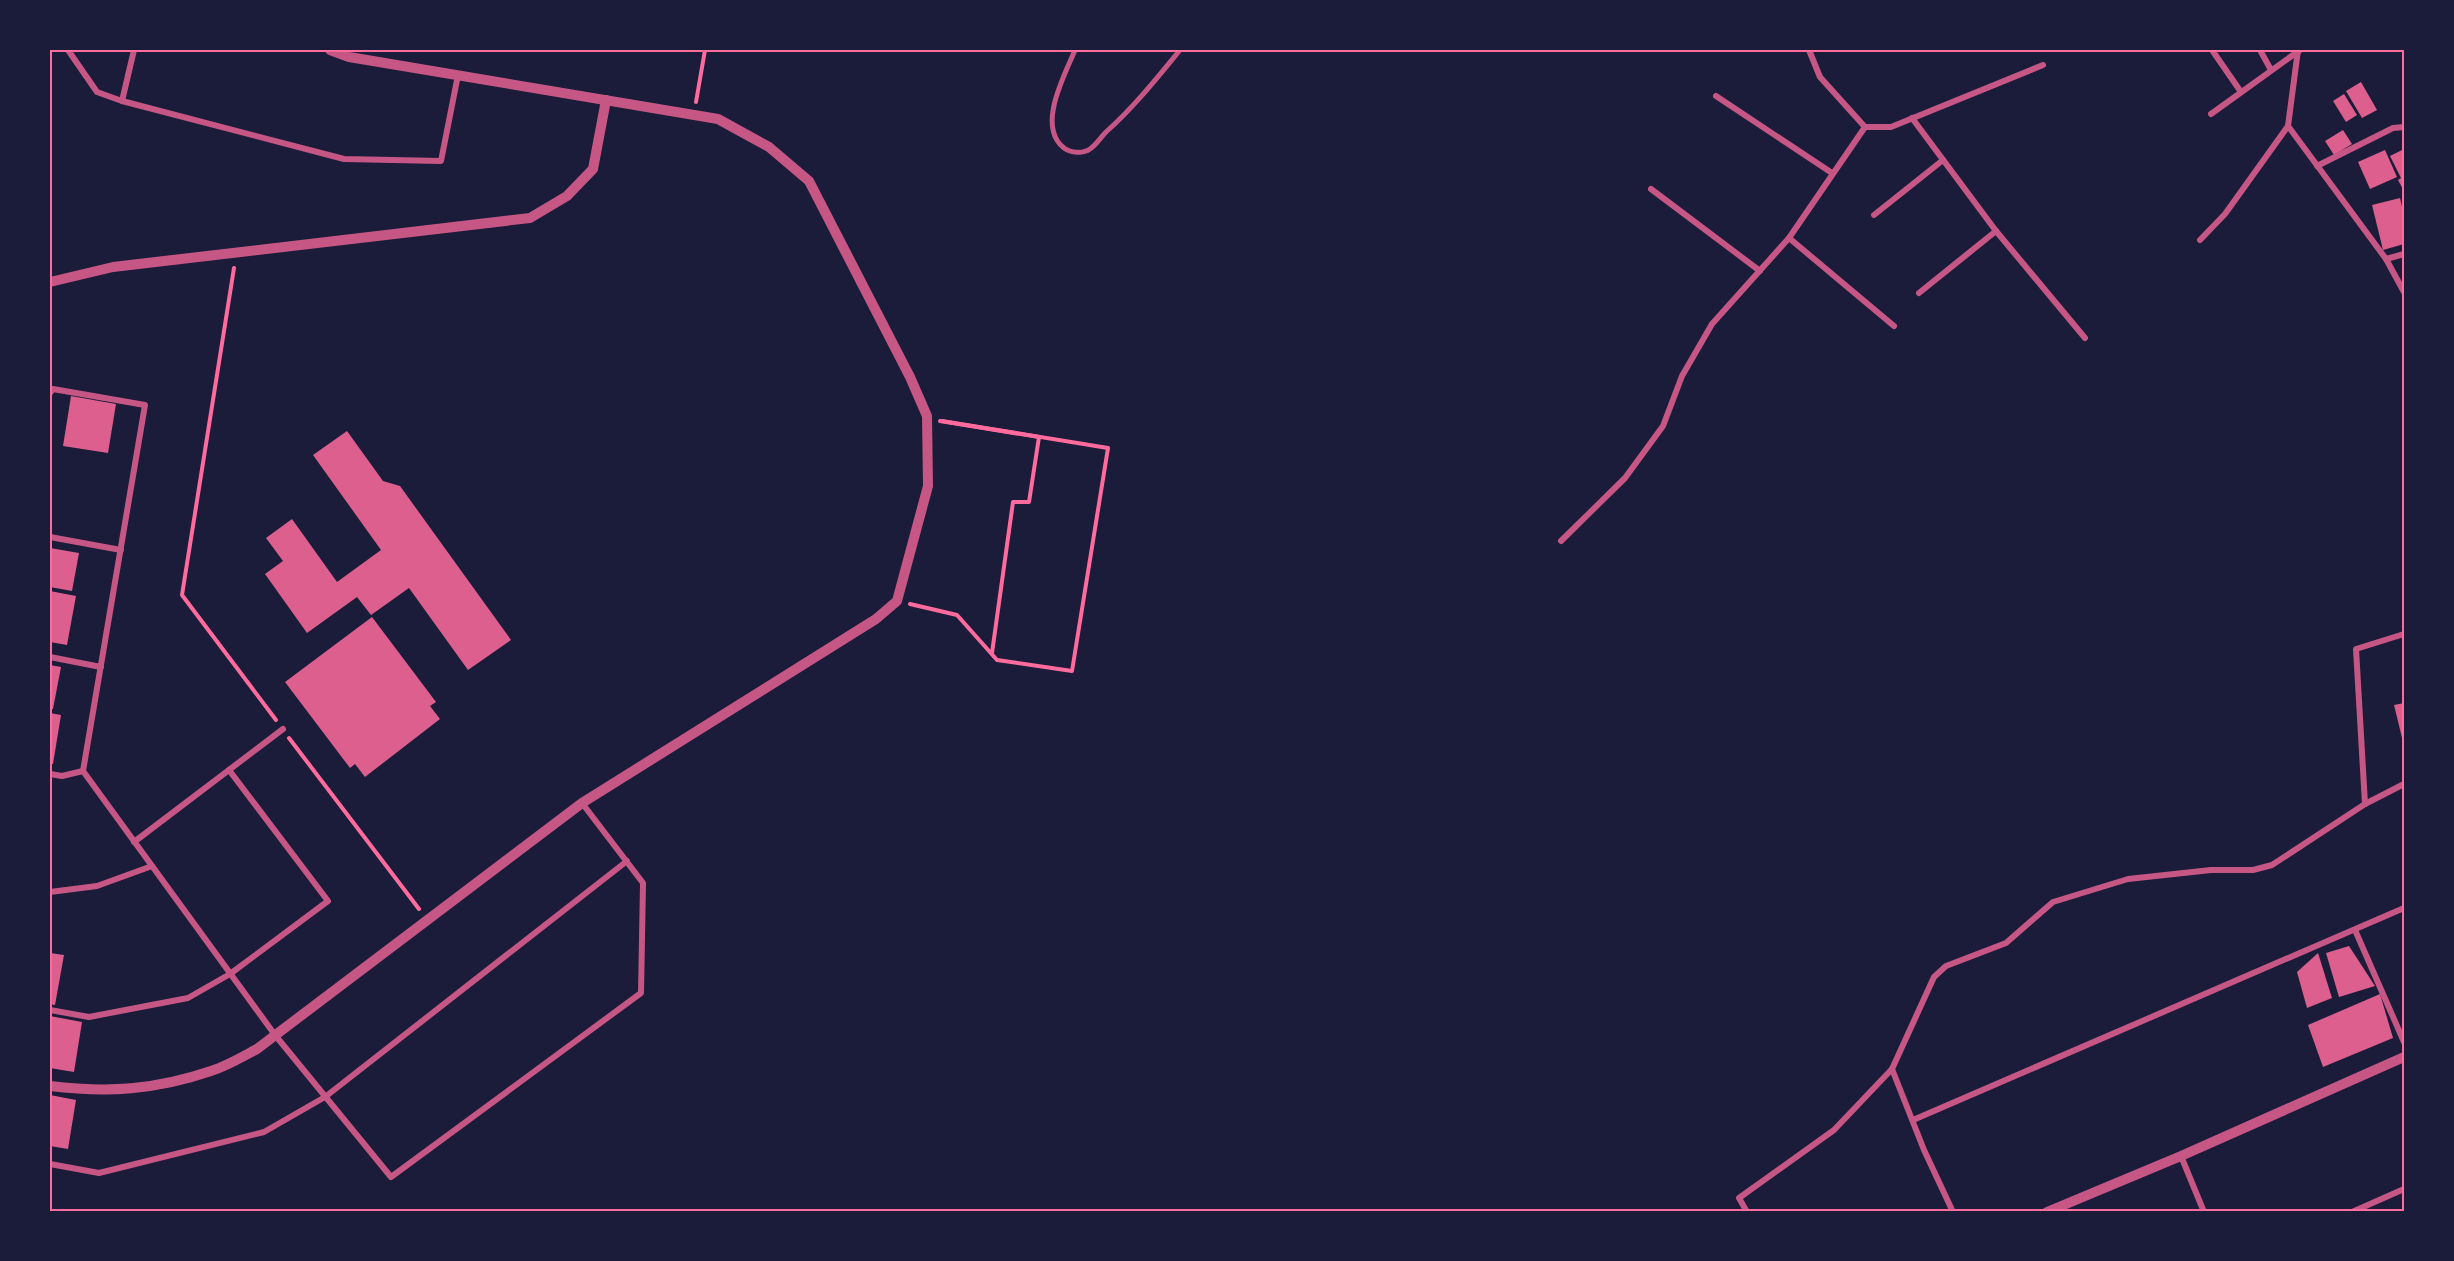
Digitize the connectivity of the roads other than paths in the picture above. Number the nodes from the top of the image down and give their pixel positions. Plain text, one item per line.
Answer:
1 (68, 50) edge
2 (134, 50) edge
3 (330, 50) edge
4 (1075, 50) edge
5 (1180, 50) edge
6 (1809, 50) edge
7 (2212, 50) edge
8 (2260, 50) edge
9 (2299, 50) edge
10 (2043, 65) dead end
11 (2271, 70) junction
12 (458, 75) junction
13 (2241, 92) junction
14 (1716, 96) dead end
15 (122, 100) junction
16 (606, 100) junction
17 (2211, 114) dead end
18 (1912, 118) junction
19 (2288, 126) junction
20 (1865, 127) junction
21 (2404, 127) edge
22 (1944, 160) junction
23 (2317, 166) junction
24 (1832, 173) junction
25 (1651, 189) dead end
26 (1874, 215) dead end
27 (1996, 231) junction
28 (1789, 238) junction
29 (2200, 240) dead end
30 (2404, 254) edge
31 (2386, 259) junction
32 (1760, 271) junction
33 (50, 282) edge
34 (2404, 292) edge
35 (1919, 293) dead end
36 (1894, 326) dead end
37 (2085, 338) dead end
38 (50, 393) edge
39 (50, 537) edge
40 (1561, 541) dead end
41 (121, 550) junction
42 (2404, 634) edge
43 (50, 657) edge
44 (101, 667) junction
45 (283, 729) road end
46 (230, 770) junction
47 (83, 771) junction
48 (50, 774) edge
49 (2404, 784) edge
50 (582, 803) junction
51 (2365, 804) junction
52 (134, 842) junction
53 (627, 861) junction
54 (152, 866) junction
55 (50, 892) edge
56 (2404, 908) edge
57 (2355, 930) junction
58 (230, 974) junction
59 (50, 1011) edge
60 (275, 1035) junction
61 (2404, 1042) edge
62 (2404, 1057) edge
63 (1892, 1069) junction
64 (50, 1086) edge
65 (325, 1097) junction
66 (1913, 1120) junction
67 (2181, 1156) junction
68 (50, 1164) edge
69 (2404, 1189) edge
70 (1747, 1212) edge
71 (1953, 1212) edge
72 (2047, 1212) edge
73 (2204, 1212) edge
74 (2352, 1212) edge

1 - 15 street
2 - 15 street
3 - 12 street
4 - 5 street
6 - 20 street
7 - 13 street
8 - 11 street
9 - 11 street
9 - 19 street
10 - 18 street
11 - 13 street
12 - 15 street
12 - 16 street
13 - 17 street
14 - 24 street
16 - 33 street
16 - 50 street
18 - 20 street
18 - 22 street
19 - 23 street
19 - 29 street
20 - 24 street
21 - 23 street
22 - 26 street
22 - 27 street
23 - 31 street
24 - 28 street
25 - 32 street
27 - 35 street
27 - 37 street
28 - 32 street
28 - 36 street
30 - 31 street
31 - 34 street
32 - 40 street
38 - 41 street
39 - 41 street
41 - 44 street
42 - 51 street
43 - 44 street
44 - 47 street
45 - 46 street
46 - 52 street
46 - 58 street
47 - 48 street
47 - 52 street
49 - 51 street
50 - 53 street
50 - 60 street
51 - 63 street
52 - 54 street
53 - 65 street
53 - 65 street
54 - 55 street
54 - 58 street
56 - 57 street
57 - 61 street
57 - 66 street
58 - 59 street
58 - 60 street
60 - 64 street
60 - 65 street
62 - 67 street
63 - 66 street
63 - 70 street
65 - 68 street
66 - 71 street
67 - 72 street
67 - 73 street
69 - 74 street

